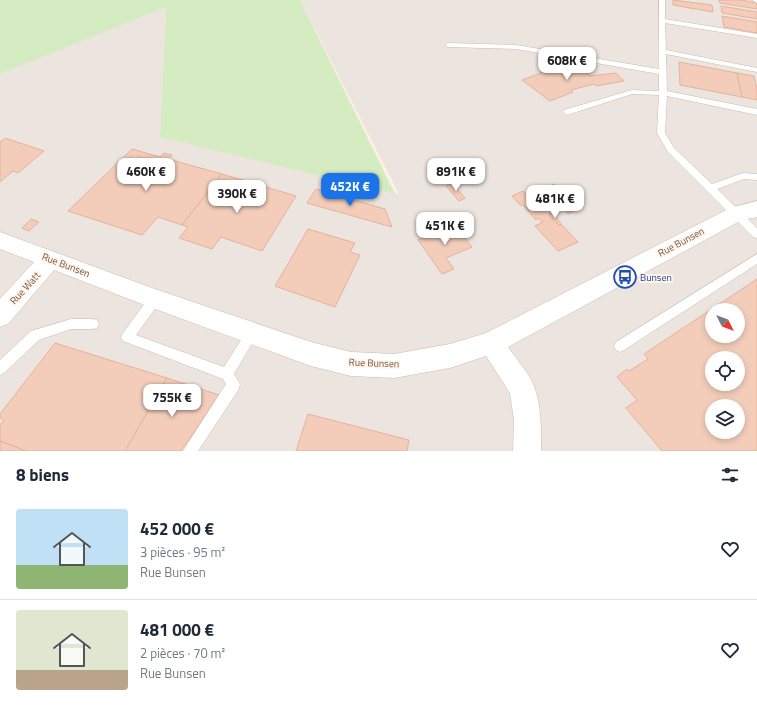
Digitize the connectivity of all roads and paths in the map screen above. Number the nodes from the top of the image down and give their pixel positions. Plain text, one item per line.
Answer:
1 (662, 0) edge
2 (662, 20) junction
3 (757, 36) edge
4 (448, 45) dead end
5 (662, 51) junction
6 (757, 70) edge
7 (662, 72) junction
8 (663, 93) junction
9 (567, 112) dead end
10 (757, 112) edge
11 (757, 177) edge
12 (711, 188) junction
13 (747, 211) edge
14 (757, 234) edge
15 (0, 240) edge
16 (757, 258) edge
17 (50, 259) junction
18 (155, 299) junction
19 (0, 316) edge
20 (93, 324) dead end
21 (252, 333) junction
22 (491, 343) junction
23 (620, 346) dead end
24 (0, 369) edge
25 (227, 374) junction
26 (190, 451) edge
27 (527, 451) edge

1 - 2 lane
2 - 3 lane
2 - 5 lane
4 - 7 lane
5 - 6 lane
5 - 7 lane
7 - 8 lane
8 - 9 lane
8 - 10 lane
8 - 12 lane
11 - 12 lane
12 - 13 lane
13 - 14 lane
13 - 22 street, Rue Bunsen
15 - 17 street, Rue Bunsen
16 - 23 lane
17 - 18 street, Rue Bunsen
17 - 19 street, Rue Watt
18 - 21 street, Rue Bunsen
18 - 25 lane
20 - 24 lane
21 - 22 street, Rue Bunsen
21 - 25 lane
22 - 27 street
25 - 26 lane

